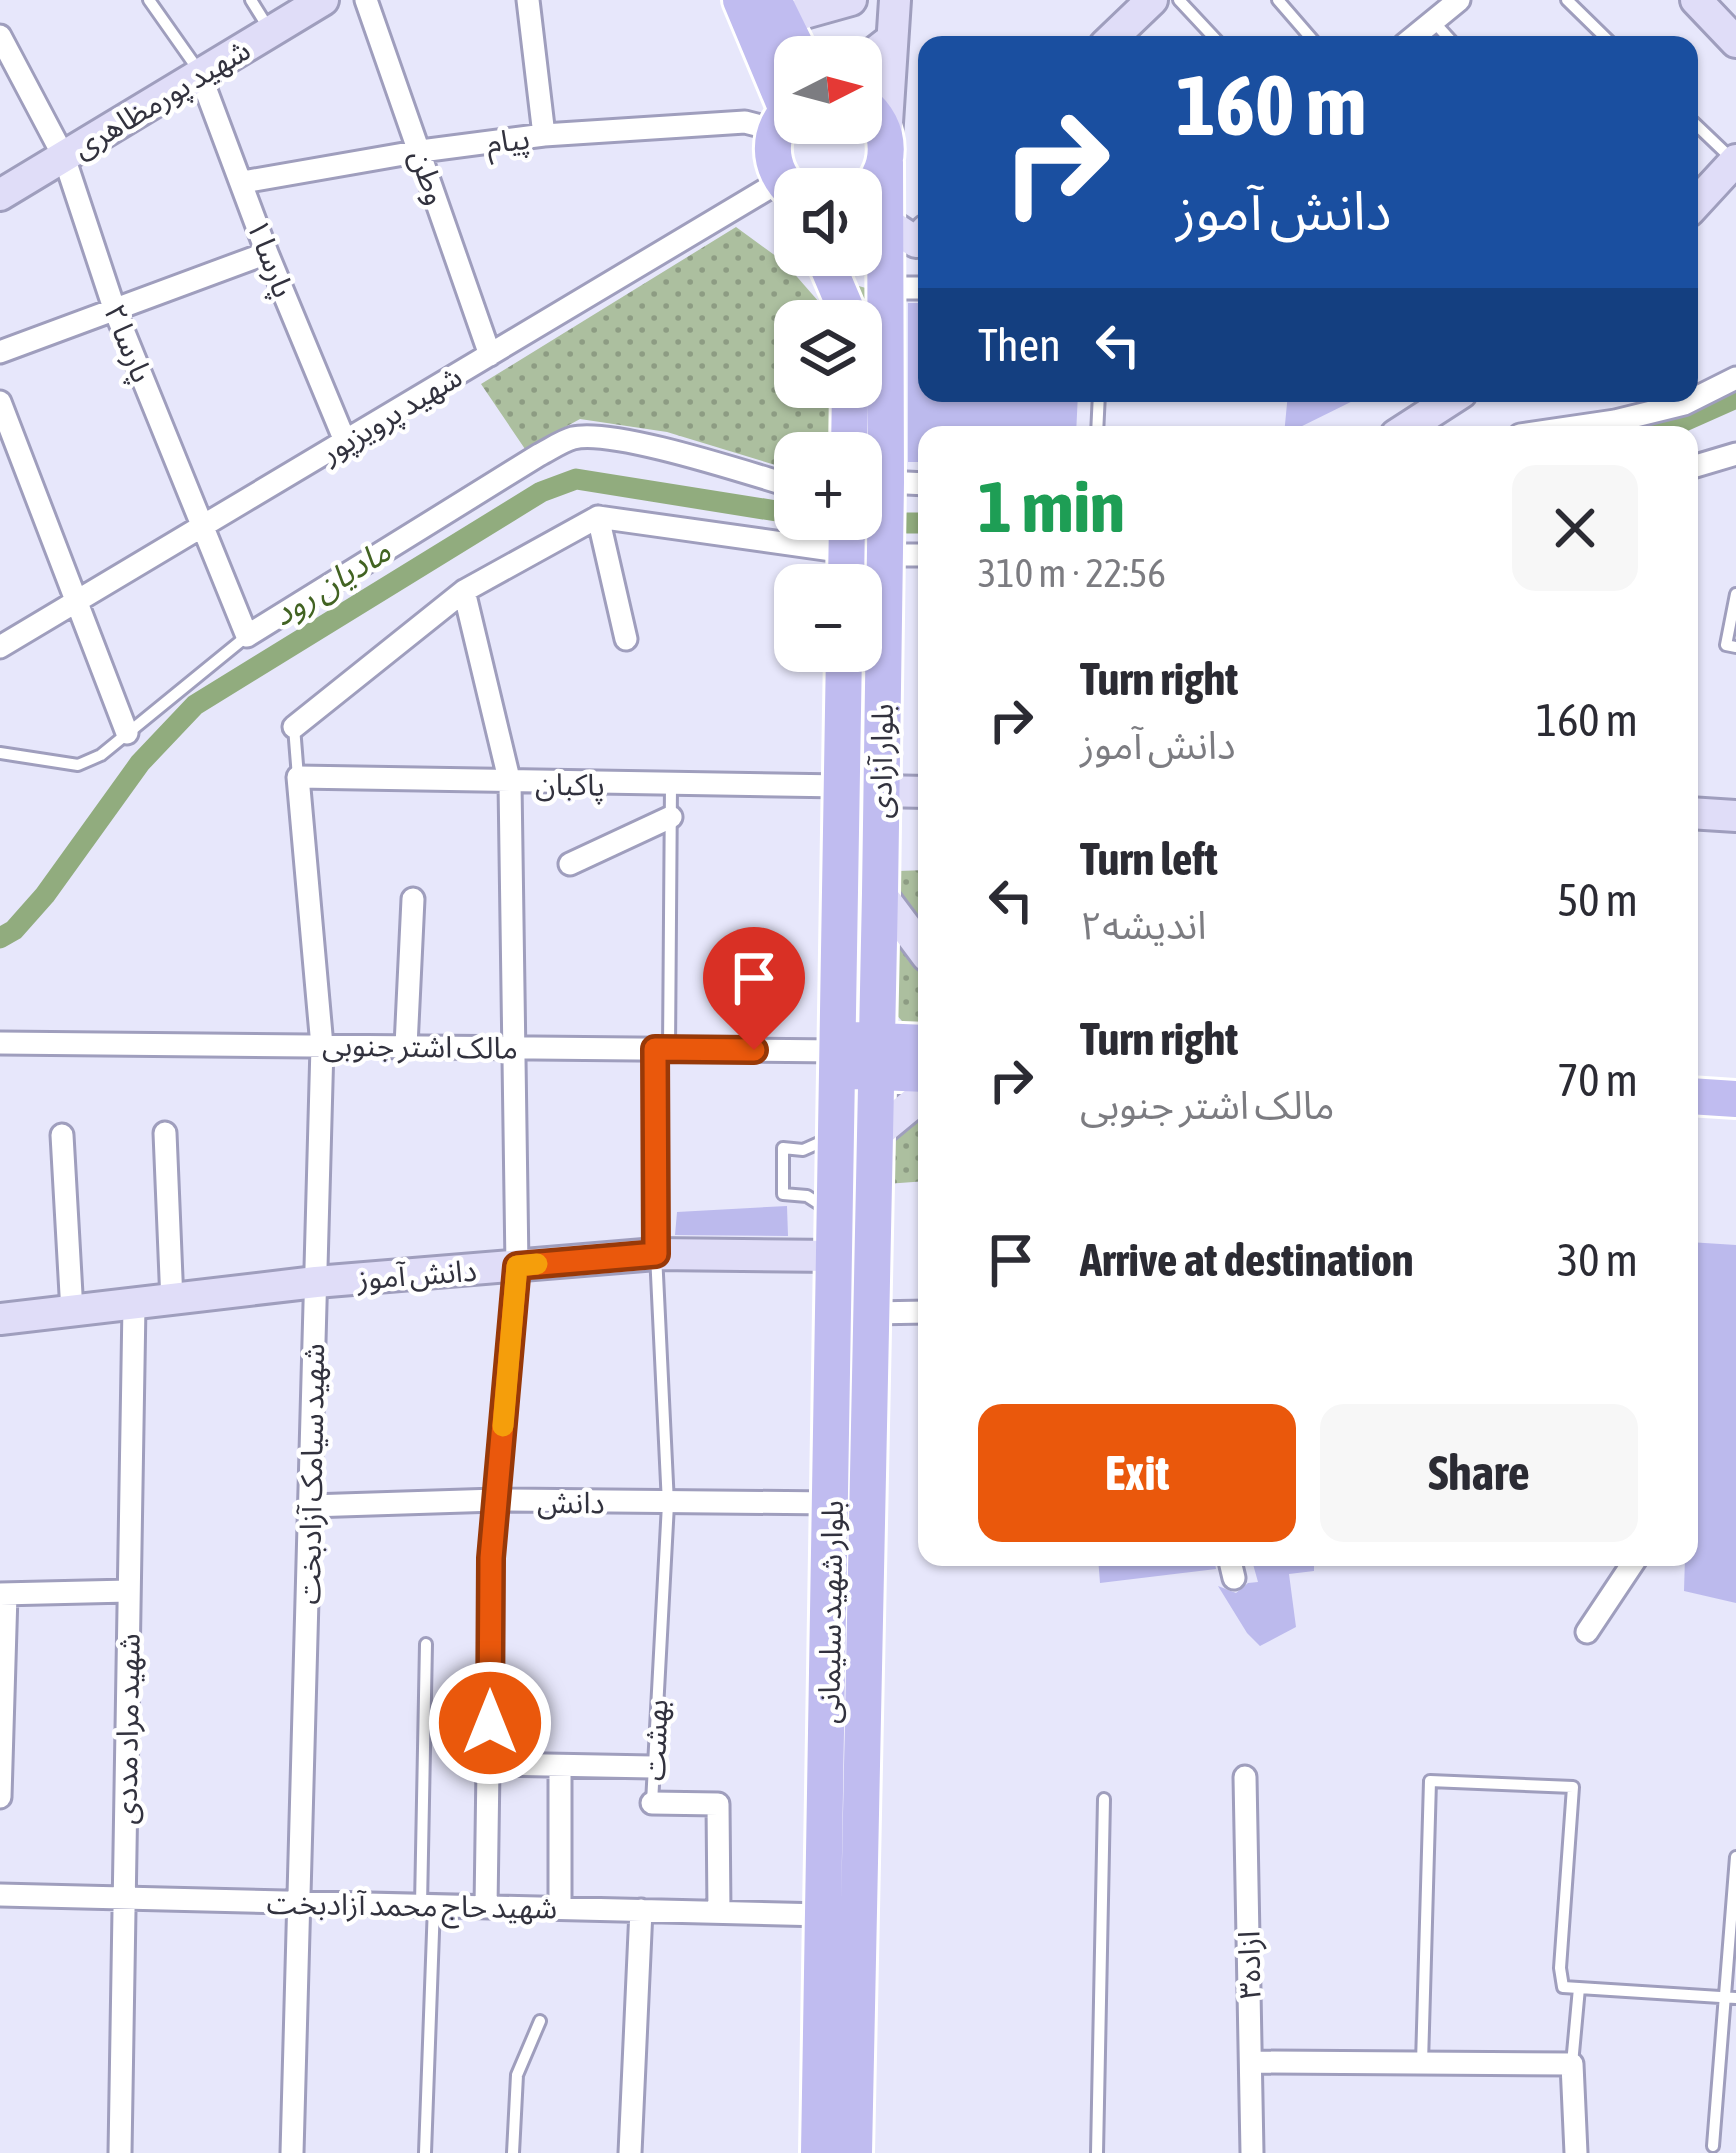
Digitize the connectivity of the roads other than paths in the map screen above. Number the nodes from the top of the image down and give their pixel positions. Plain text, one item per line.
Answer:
1 (149, 0) edge
2 (251, 0) edge
3 (323, 0) edge
4 (366, 0) edge
5 (528, 0) edge
6 (741, 0) edge
7 (851, 0) edge
8 (895, 0) edge
9 (1152, 0) edge
10 (1179, 0) edge
11 (1278, 0) edge
12 (1459, 0) edge
13 (1567, 0) edge
14 (1696, 0) edge
15 (778, 10) edge
16 (1433, 21) junction
17 (271, 32) junction
18 (0, 36) edge
19 (1114, 36) edge
20 (1213, 36) edge
21 (1309, 36) edge
22 (1415, 36) edge
23 (1447, 36) edge
24 (1604, 36) edge
25 (892, 38) junction
26 (1736, 42) edge
27 (882, 46) edge
28 (200, 74) junction
29 (774, 84) edge
30 (774, 117) edge
31 (1698, 126) edge
32 (882, 131) edge
33 (544, 135) junction
34 (886, 150) junction
35 (421, 152) junction
36 (64, 157) junction
37 (1735, 161) edge
38 (881, 168) edge
39 (243, 182) junction
40 (0, 195) edge
41 (774, 199) edge
42 (1698, 201) edge
43 (887, 223) junction
44 (918, 240) edge
45 (267, 253) junction
46 (858, 276) edge
47 (884, 288) junction
48 (918, 288) edge
49 (114, 308) junction
50 (0, 352) edge
51 (490, 355) junction
52 (1736, 378) edge
53 (1698, 397) edge
54 (0, 402) edge
55 (1447, 402) edge
56 (1688, 402) edge
57 (1410, 426) edge
58 (1581, 426) edge
59 (345, 441) junction
60 (1736, 454) edge
61 (1698, 465) edge
62 (774, 481) edge
63 (886, 482) junction
64 (918, 484) edge
65 (598, 517) junction
66 (203, 526) junction
67 (846, 552) edge
68 (884, 555) junction
69 (918, 555) edge
70 (464, 591) junction
71 (1736, 594) edge
72 (76, 602) junction
73 (247, 636) junction
74 (626, 639) dead end
75 (1736, 646) edge
76 (0, 647) edge
77 (844, 672) edge
78 (294, 727) joint
79 (127, 733) junction
80 (0, 753) edge
81 (298, 777) junction
82 (510, 783) junction
83 (671, 785) junction
84 (842, 786) junction
85 (880, 791) junction
86 (918, 793) edge
87 (1698, 814) edge
88 (1736, 816) edge
89 (671, 817) junction
90 (570, 864) dead end
91 (880, 893) junction
92 (413, 899) dead end
93 (918, 944) edge
94 (0, 1042) edge
95 (918, 1043) edge
96 (322, 1046) junction
97 (406, 1046) junction
98 (514, 1047) junction
99 (662, 1049) junction
100 (853, 1054) junction
101 (918, 1072) edge
102 (1698, 1097) edge
103 (918, 1099) edge
104 (1736, 1100) edge
105 (1698, 1122) edge
106 (1736, 1125) edge
107 (165, 1133) dead end
108 (838, 1134) junction
109 (62, 1135) dead end
110 (875, 1135) junction
111 (836, 1215) junction
112 (656, 1254) junction
113 (835, 1256) junction
114 (517, 1266) junction
115 (316, 1282) junction
116 (172, 1302) junction
117 (134, 1305) junction
118 (72, 1312) junction
119 (872, 1312) junction
120 (918, 1312) edge
121 (0, 1318) edge
122 (496, 1500) junction
123 (833, 1503) junction
124 (668, 1504) junction
125 (310, 1505) junction
126 (1631, 1566) edge
127 (129, 1591) junction
128 (3, 1594) edge
129 (829, 1605) junction
130 (867, 1606) junction
131 (1587, 1632) dead end
132 (426, 1644) dead end
133 (490, 1764) junction
134 (560, 1766) junction
135 (652, 1767) junction
136 (1245, 1778) dead end
137 (0, 1797) edge
138 (1104, 1799) dead end
139 (652, 1803) joint
140 (1736, 1857) edge
141 (0, 1895) edge
142 (124, 1898) junction
143 (300, 1902) junction
144 (428, 1905) junction
145 (486, 1906) junction
146 (560, 1908) junction
147 (641, 1910) junction
148 (719, 1912) junction
149 (824, 1915) junction
150 (1579, 1988) junction
151 (1731, 1998) edge
152 (541, 2021) dead end
153 (1251, 2062) junction
154 (1422, 2063) junction
155 (1572, 2064) junction
156 (1713, 2146) dead end
157 (120, 2153) edge
158 (292, 2153) edge
159 (425, 2153) edge
160 (513, 2153) edge
161 (630, 2153) edge
162 (819, 2153) edge
163 (854, 2153) edge
164 (1096, 2153) edge
165 (1252, 2153) edge
166 (1576, 2153) edge

1 - 28 lane
2 - 17 lane
3 - 17 main road, شهید پورمظاهری
4 - 35 street, وطن
5 - 33 street
6 - 29 main road
7 - 15 main road
8 - 25 main road
9 - 19 main road
10 - 20 lane
11 - 21 lane
12 - 16 street
13 - 24 lane
14 - 26 main road
16 - 22 street
16 - 23 lane
17 - 28 main road, شهید پورمظاهری
18 - 36 street, پارسا ۲
25 - 27 main road
25 - 34 main road
28 - 36 main road, شهید پورمظاهری
28 - 39 street, پارسا ۱
30 - 33 street, پیام
31 - 37 lane
32 - 34 main road
33 - 35 street, پیام
34 - 38 main road
34 - 43 main road, بلوار آزادی
35 - 39 street, پیام
35 - 51 street, وطن
36 - 40 main road, شهید پورمظاهری
36 - 49 street, پارسا ۲
37 - 42 main road
39 - 45 street, پارسا ۱
41 - 51 street, شهید پرویزپور
43 - 44 main road
43 - 47 main road, بلوار آزادی
45 - 49 street
45 - 59 street, پارسا ۱
46 - 47 main road
47 - 48 street
47 - 63 main road, بلوار آزادی
49 - 50 street
49 - 66 street, پارسا ۲
51 - 59 street, شهید پرویزپور
52 - 53 street
54 - 72 street
55 - 57 main road
56 - 58 street
59 - 66 street, شهید پرویزپور
60 - 61 street
62 - 73 street
63 - 64 street
63 - 68 main road, بلوار آزادی
65 - 67 street
65 - 70 street
65 - 74 street
66 - 72 street, شهید پرویزپور
66 - 73 street, پارسا ۲
68 - 69 street
68 - 85 main road, بلوار آزادی
70 - 78 street
70 - 82 street
71 - 75 lane
72 - 76 street, شهید پرویزپور
72 - 79 street
73 - 79 lane
77 - 84 main road, بلوار آزادی
78 - 81 lane
79 - 80 lane
81 - 82 street, پاکبان
81 - 96 street, شهید سیامک آزادبخت
82 - 83 street, پاکبان
82 - 98 street
83 - 84 street, پاکبان
83 - 89 lane, بهشت
84 - 100 main road, بلوار آزادی
85 - 86 main road
85 - 91 main road, بلوار آزادی
87 - 88 main road
89 - 90 street
89 - 99 lane, بهشت
91 - 93 main road
91 - 100 main road, بلوار آزادی
92 - 97 street
94 - 96 street, مالک اشتر جنوبی
95 - 100 main road
96 - 97 street, مالک اشتر جنوبی
96 - 115 street, شهید سیامک آزادبخت
97 - 98 street, مالک اشتر جنوبی
98 - 99 street, مالک اشتر جنوبی
98 - 114 street
99 - 100 street, مالک اشتر جنوبی
99 - 112 lane, بهشت
100 - 101 main road
100 - 108 main road, بلوار شهید سلیمانی
100 - 110 main road, بلوار شهید سلیمانی
102 - 104 main road
103 - 110 main road
105 - 106 main road
107 - 116 street
108 - 111 main road, بلوار شهید سلیمانی
108 - 111 lane
109 - 118 street
110 - 119 main road, بلوار شهید سلیمانی
111 - 113 main road, بلوار شهید سلیمانی
112 - 113 main road, دانش آموز
112 - 114 main road, دانش آموز
112 - 124 lane, بهشت
113 - 123 main road, بلوار شهید سلیمانی
114 - 115 main road, دانش آموز
114 - 122 street
115 - 116 main road, دانش آموز
115 - 125 street, شهید سیامک آزادبخت
116 - 117 main road, دانش آموز
117 - 118 main road, دانش آموز
117 - 127 street, شهید مراد مددی
118 - 121 main road, دانش آموز
119 - 120 street
119 - 130 main road, بلوار شهید سلیمانی
122 - 124 street, دانش
122 - 125 street, دانش
122 - 133 street
123 - 124 street, دانش
123 - 129 main road, بلوار شهید سلیمانی
124 - 135 lane, بهشت
125 - 143 street, شهید سیامک آزادبخت
126 - 131 street
127 - 128 street
127 - 142 street, شهید مراد مددی
128 - 137 street
129 - 130 main road
129 - 149 main road, بلوار شهید سلیمانی
130 - 163 main road, بلوار شهید سلیمانی
132 - 144 lane
133 - 134 street
133 - 145 street
134 - 135 street
134 - 146 street
135 - 139 lane, بهشت
136 - 153 street, ازاده۳
138 - 164 lane
139 - 148 street, بهشت
140 - 151 lane
141 - 142 street, شهید حاج محمد آزادبخت
142 - 143 street, شهید حاج محمد آزادبخت
142 - 157 street, شهید مراد مددی
143 - 144 street, شهید حاج محمد آزادبخت
143 - 158 street, شهید سیامک آزادبخت
144 - 145 street, شهید حاج محمد آزادبخت
144 - 159 lane
145 - 146 street, شهید حاج محمد آزادبخت
146 - 147 street, شهید حاج محمد آزادبخت
147 - 148 street, شهید حاج محمد آزادبخت
147 - 161 street
148 - 149 street, شهید حاج محمد آزادبخت
149 - 162 main road, بلوار شهید سلیمانی
150 - 151 lane
150 - 154 lane
150 - 155 lane
151 - 156 lane
152 - 160 lane
153 - 154 street
153 - 165 street, ازاده۳
154 - 155 street
155 - 166 street

